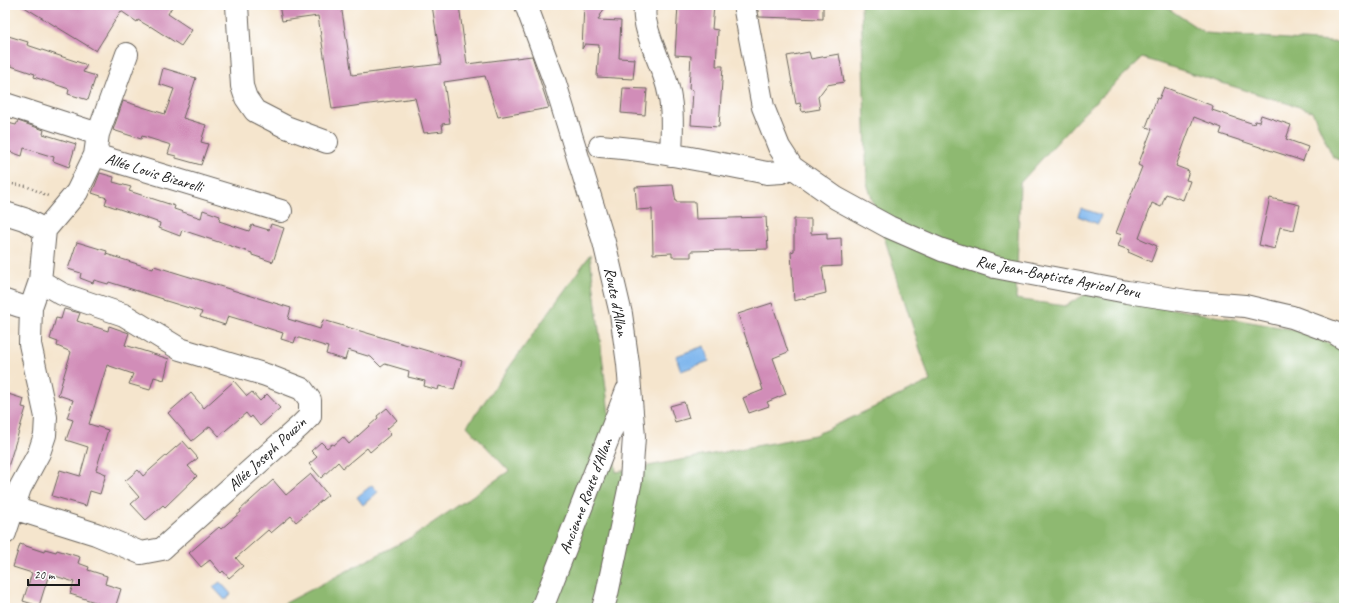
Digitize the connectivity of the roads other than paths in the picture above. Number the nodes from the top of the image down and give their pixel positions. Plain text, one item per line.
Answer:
1 (238, 5) edge
2 (526, 5) edge
3 (646, 5) edge
4 (744, 5) edge
5 (127, 54) dead end
6 (5, 104) edge
7 (327, 142) dead end
8 (97, 145) junction
9 (600, 146) dead end
10 (671, 155) junction
11 (792, 167) junction
12 (281, 211) dead end
13 (5, 214) edge
14 (45, 230) junction
15 (40, 281) junction
16 (5, 301) edge
17 (31, 307) junction
18 (1344, 338) edge
19 (629, 385) junction
20 (13, 508) junction
21 (5, 533) edge
22 (542, 608) edge
23 (603, 608) edge

1 - 7 street
2 - 19 street, Route d'Allan
3 - 10 street
4 - 11 street, Rue Jean-Baptiste Agricol Peru
5 - 8 street
6 - 8 street, Allée Louis Bizarelli
8 - 12 street, Allée Louis Bizarelli
8 - 14 street
9 - 10 street
10 - 11 street
11 - 18 street, Rue Jean-Baptiste Agricol Peru
13 - 14 street
14 - 15 street
15 - 17 street
15 - 20 street, Allée Joseph Pouzin
16 - 17 street
17 - 20 street
19 - 22 street, Ancienne Route d'Allan
19 - 23 street, Route d'Allan
20 - 21 street

